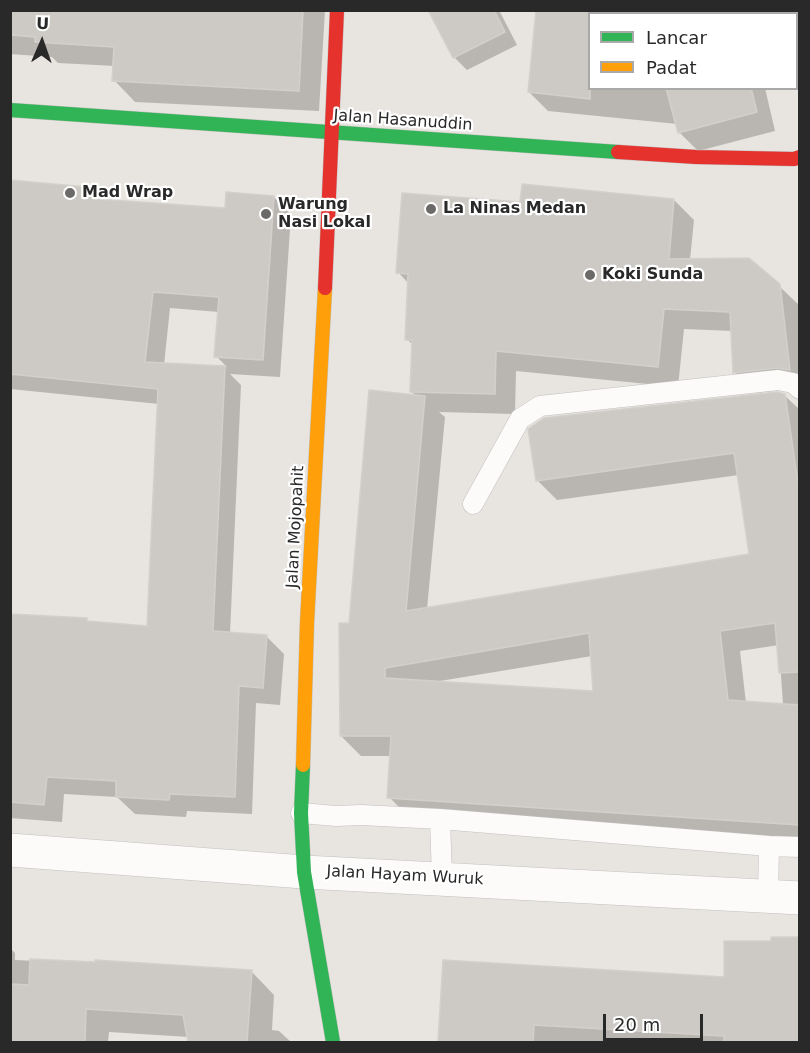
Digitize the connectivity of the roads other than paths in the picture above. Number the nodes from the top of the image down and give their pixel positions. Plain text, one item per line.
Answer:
1 (337, 10) edge
2 (10, 110) edge
3 (333, 132) junction
4 (798, 159) edge
5 (800, 389) edge
6 (473, 504) dead end
7 (301, 813) junction
8 (440, 819) junction
9 (769, 846) junction
10 (800, 847) edge
11 (10, 850) edge
12 (304, 872) junction
13 (442, 878) junction
14 (784, 897) edge
15 (333, 1042) edge

1 - 3 street, Jalan Mojopahit
2 - 3 street, Jalan Hasanuddin
3 - 4 street, Jalan Hasanuddin
3 - 7 street, Jalan Mojopahit
5 - 6 lane
7 - 8 lane
7 - 12 street, Jalan Mojopahit
8 - 9 lane
8 - 13 lane
9 - 10 lane
9 - 14 lane
11 - 12 street, Jalan Hayam Wuruk
12 - 13 street, Jalan Hayam Wuruk
12 - 15 street, Jalan Mojopahit
13 - 14 street, Jalan Hayam Wuruk

